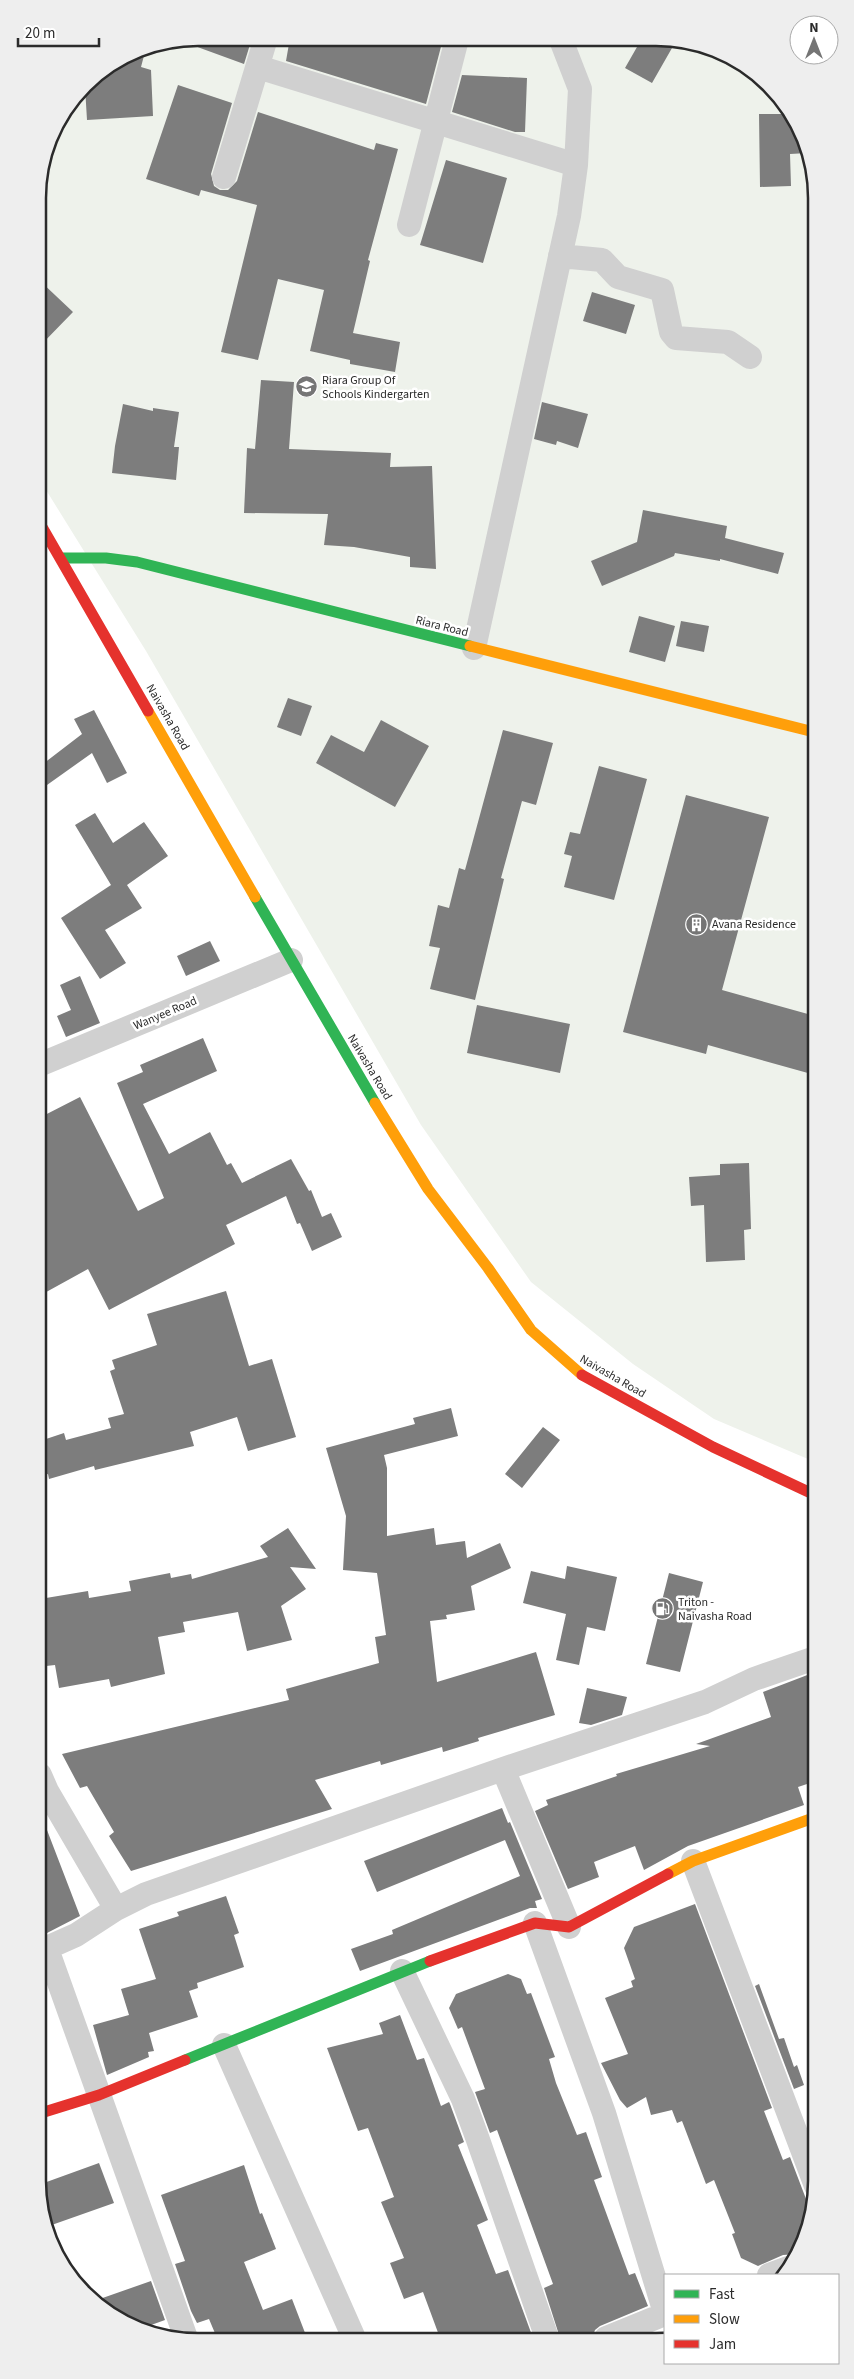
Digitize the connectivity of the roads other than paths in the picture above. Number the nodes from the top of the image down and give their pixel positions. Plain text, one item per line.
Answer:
1 (455, 46) edge
2 (564, 46) edge
3 (264, 47) edge
4 (258, 67) junction
5 (434, 122) junction
6 (576, 165) junction
7 (224, 177) dead end
8 (409, 225) dead end
9 (560, 256) junction
10 (750, 357) dead end
11 (47, 535) edge
12 (61, 558) junction
13 (474, 648) junction
14 (808, 730) edge
15 (291, 960) junction
16 (47, 1062) edge
17 (807, 1491) edge
18 (807, 1661) edge
19 (503, 1769) junction
20 (46, 1786) edge
21 (807, 1820) edge
22 (693, 1861) junction
23 (116, 1909) junction
24 (535, 1923) junction
25 (569, 1927) junction
26 (46, 1949) edge
27 (46, 1956) edge
28 (402, 1971) junction
29 (224, 2045) junction
30 (99, 2095) junction
31 (46, 2111) edge
32 (807, 2162) edge
33 (664, 2311) edge
34 (664, 2314) edge
35 (184, 2331) edge
36 (352, 2333) edge
37 (545, 2333) edge
38 (618, 2333) edge

1 - 5 street
2 - 6 street
3 - 4 street
4 - 5 street
4 - 7 street
5 - 6 street
5 - 8 street
6 - 9 street
9 - 10 street
9 - 13 street
11 - 12 street, Naivasha Road
12 - 13 street, Riara Road
12 - 15 street, Naivasha Road
13 - 14 street, Riara Road
15 - 16 street, Wanyee Road
15 - 17 street, Naivasha Road
18 - 19 street
19 - 23 street
19 - 25 street
20 - 23 street
21 - 22 street
22 - 25 street
22 - 32 street
23 - 26 street
24 - 25 street
24 - 28 street
24 - 33 street
27 - 30 street
28 - 29 street
28 - 37 street
29 - 30 street
29 - 36 street
30 - 31 street
30 - 35 street
34 - 38 street

